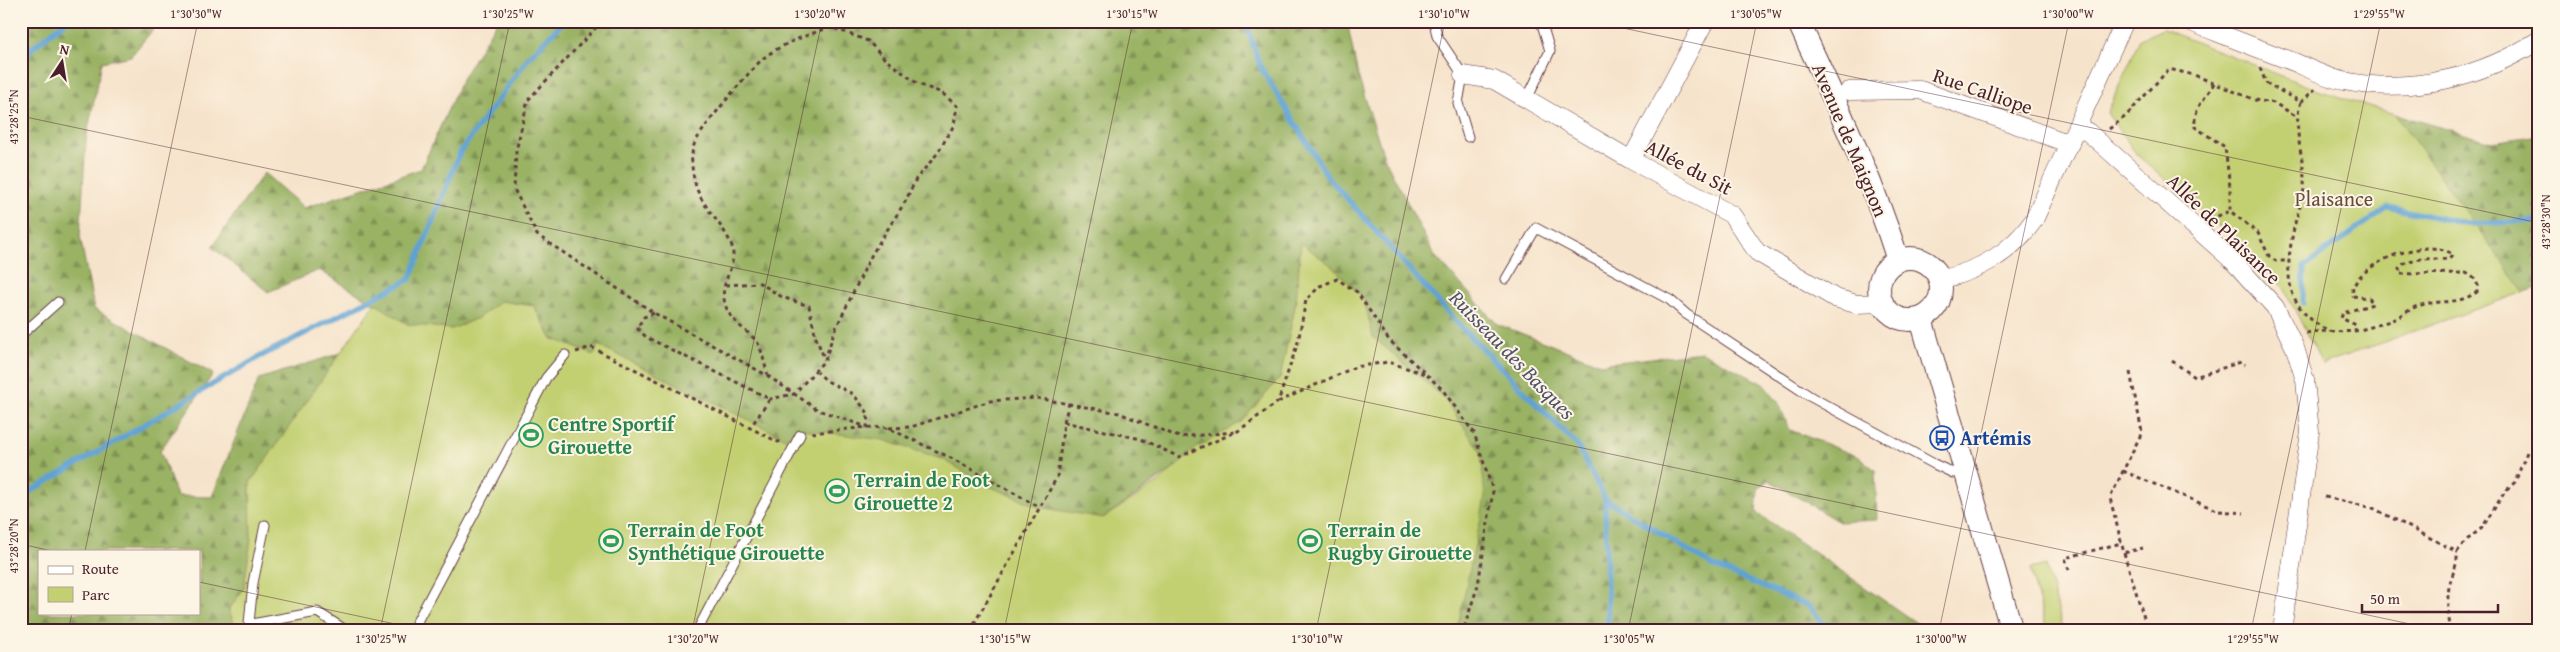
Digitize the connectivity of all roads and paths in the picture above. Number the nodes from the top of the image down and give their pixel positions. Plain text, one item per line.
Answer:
1 (602, 21) edge
2 (830, 21) edge
3 (1434, 21) edge
4 (1541, 21) edge
5 (1705, 21) edge
6 (1798, 21) edge
7 (2125, 21) edge
8 (2188, 21) edge
9 (831, 27) junction
10 (2539, 40) edge
11 (2257, 63) dead end
12 (1463, 75) junction
13 (2214, 83) junction
14 (2318, 88) dead end
15 (1849, 91) dead end
16 (1527, 100) junction
17 (2300, 102) junction
18 (2296, 116) junction
19 (2107, 131) dead end
20 (2073, 136) junction
21 (1468, 137) dead end
22 (1631, 160) junction
23 (2230, 211) junction
24 (2206, 221) dead end
25 (1898, 260) junction
26 (2288, 261) junction
27 (1506, 278) dead end
28 (1940, 280) junction
29 (726, 285) junction
30 (58, 302) dead end
31 (1882, 303) junction
32 (654, 313) junction
33 (1921, 319) junction
34 (2355, 331) junction
35 (2332, 332) junction
36 (21, 335) edge
37 (2300, 335) dead end
38 (565, 355) dead end
39 (825, 360) junction
40 (2172, 361) dead end
41 (2245, 366) dead end
42 (817, 372) junction
43 (2130, 372) dead end
44 (1426, 375) junction
45 (768, 376) junction
46 (794, 394) junction
47 (770, 399) junction
48 (1278, 402) junction
49 (1069, 403) junction
50 (1064, 422) junction
51 (750, 428) dead end
52 (888, 428) dead end
53 (1238, 431) junction
54 (800, 435) dead end
55 (2539, 452) edge
56 (2123, 471) junction
57 (1967, 472) junction
58 (2325, 497) dead end
59 (2244, 513) dead end
60 (265, 525) dead end
61 (2121, 543) junction
62 (2143, 548) dead end
63 (2457, 552) junction
64 (2124, 553) junction
65 (2069, 570) dead end
66 (2145, 621) dead end
67 (252, 624) junction
68 (265, 631) edge
69 (347, 631) edge
70 (412, 631) edge
71 (697, 631) edge
72 (970, 631) edge
73 (1463, 631) edge
74 (2012, 631) edge
75 (2282, 631) edge
76 (2451, 631) edge

1 - 32 path
2 - 9 path
3 - 12 lane
4 - 16 lane
5 - 22 street
6 - 25 street, Avenue de Maignon
7 - 20 street
8 - 10 street
9 - 29 path
9 - 39 path
11 - 17 path
12 - 16 street, Allée du Sit
12 - 21 lane
13 - 18 path
13 - 19 path
13 - 23 path
14 - 17 path
15 - 20 street, Rue Calliope
16 - 22 street, Allée du Sit
17 - 18 path
18 - 26 path
20 - 28 street
20 - 75 street, Allée de Plaisance
22 - 31 street, Allée du Sit
23 - 24 path
23 - 26 path
25 - 28 street
25 - 31 street
26 - 35 path
27 - 57 lane
28 - 33 street
29 - 39 path
29 - 45 path
30 - 36 lane
31 - 33 street
32 - 45 path
32 - 47 path
33 - 57 street
34 - 34 path
34 - 35 path
35 - 37 path
38 - 70 lane
39 - 42 path
40 - 41 path
42 - 46 path
42 - 46 path
43 - 56 path
44 - 48 path
44 - 48 path
44 - 73 path
45 - 46 path
46 - 47 path
47 - 51 path
48 - 53 path
49 - 50 path
49 - 52 path
49 - 53 path
50 - 53 path
50 - 72 path
54 - 71 lane
55 - 63 path
56 - 59 path
56 - 61 path
57 - 74 street
58 - 63 path
60 - 67 lane
61 - 64 path
61 - 65 path
62 - 64 path
63 - 76 path
64 - 66 path
67 - 68 lane
67 - 69 lane

